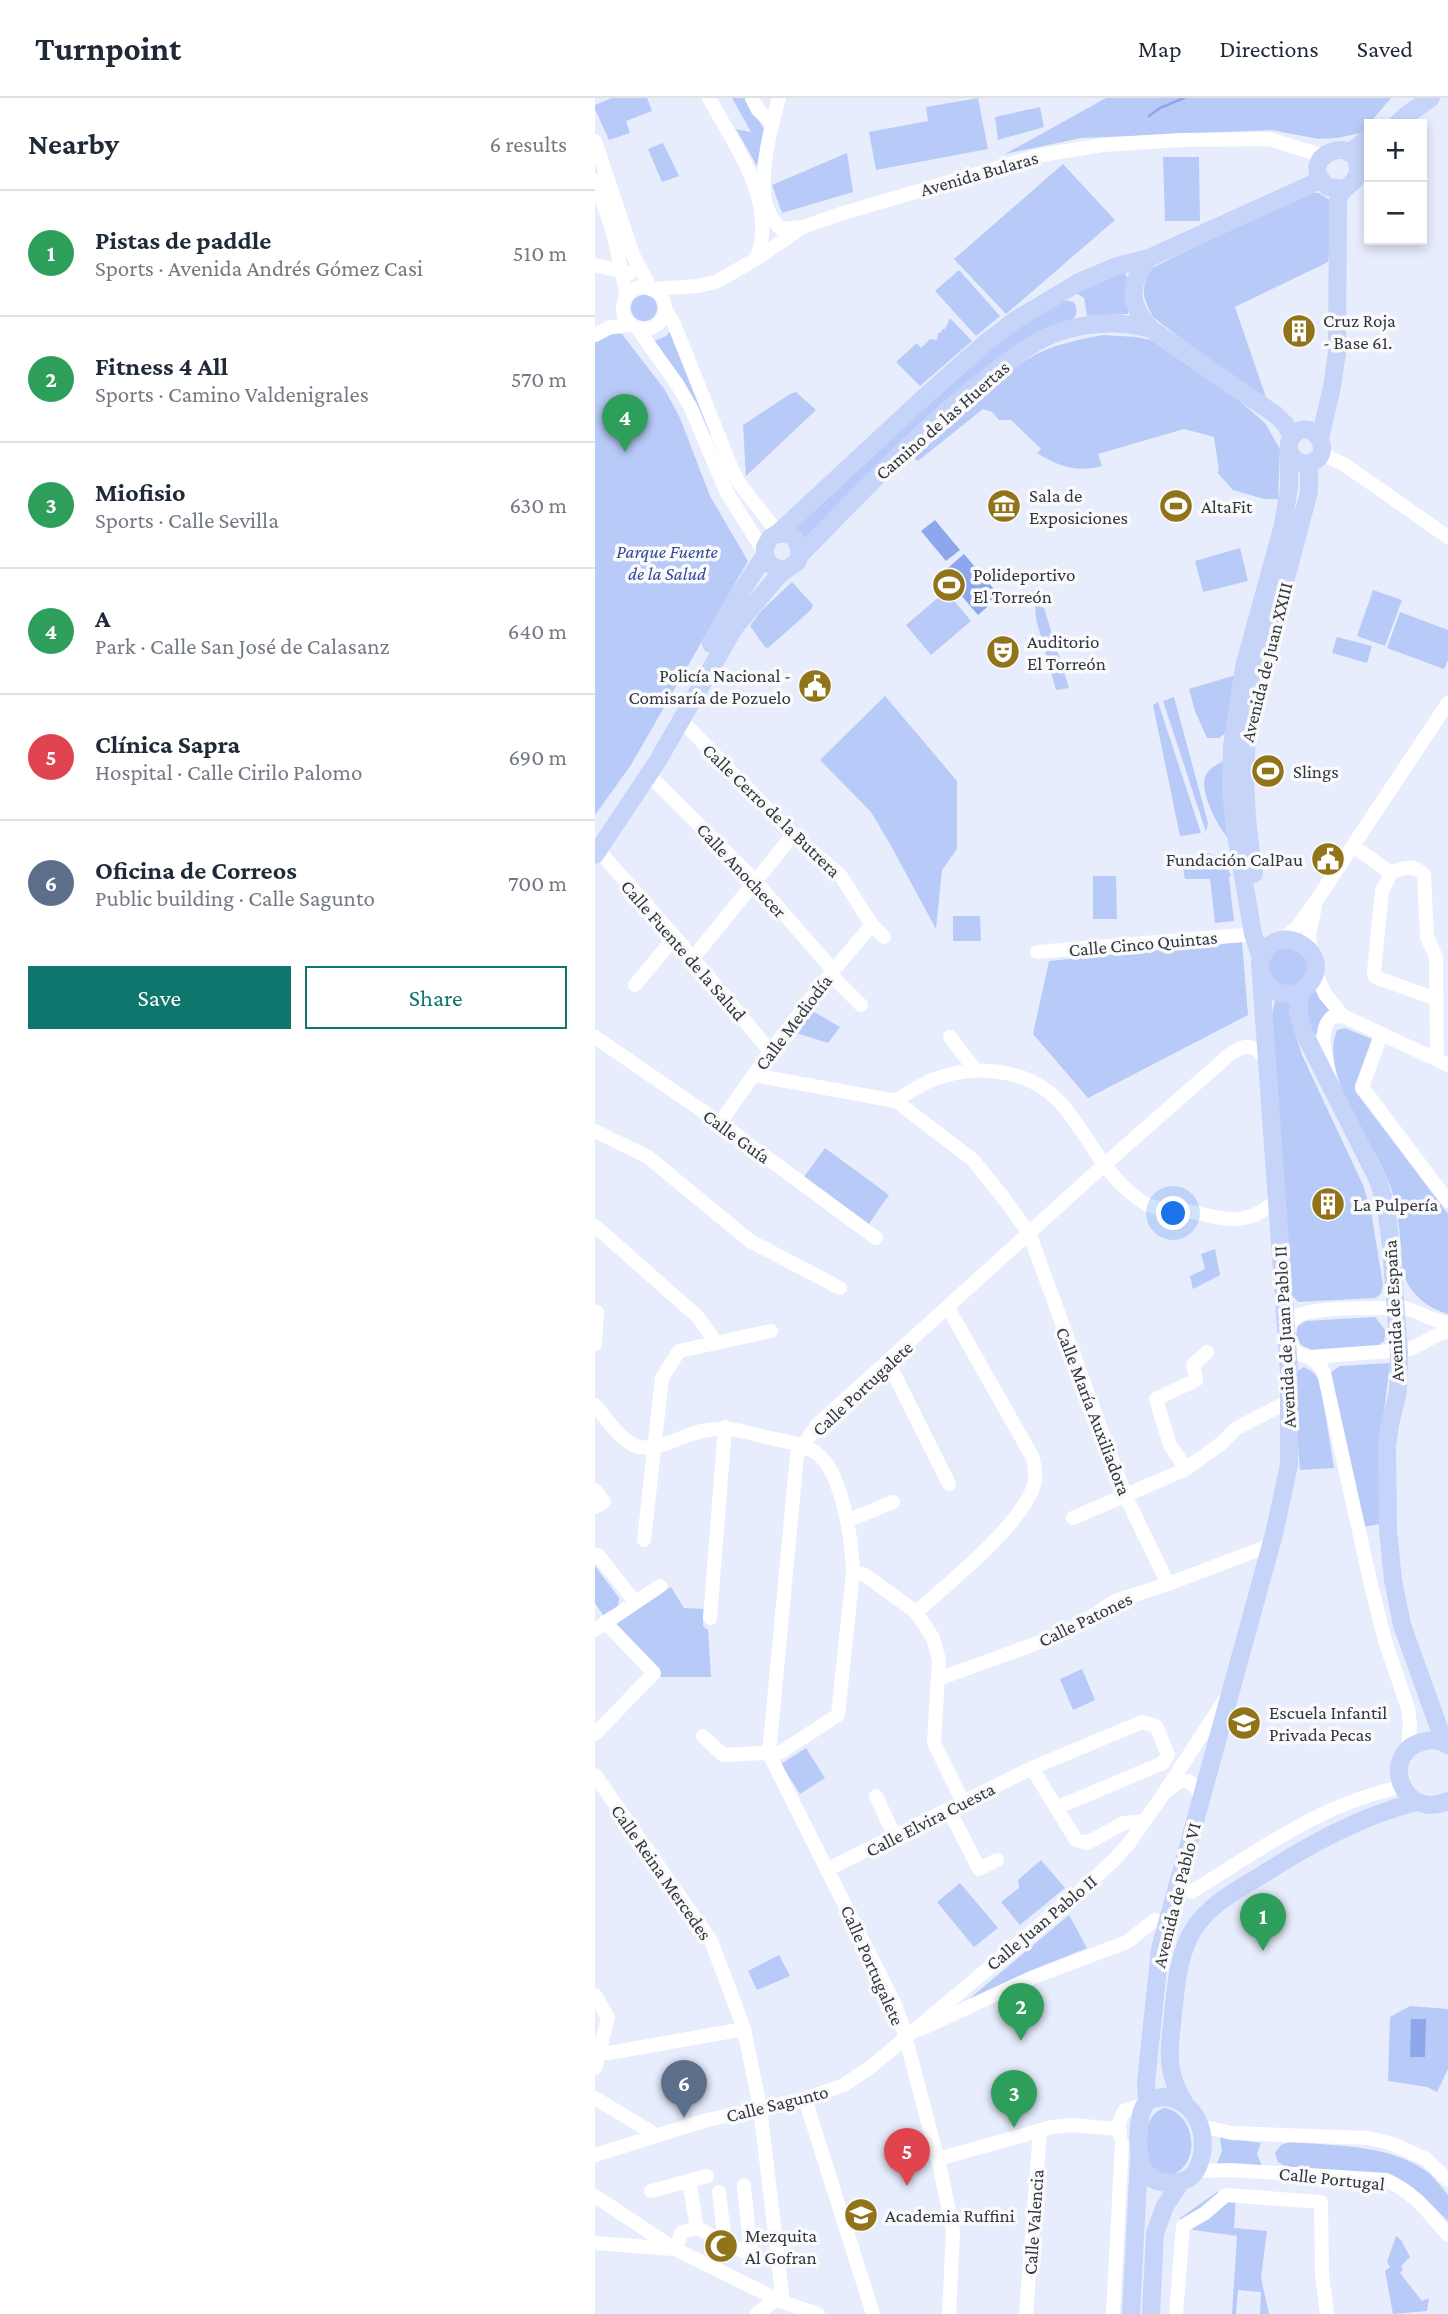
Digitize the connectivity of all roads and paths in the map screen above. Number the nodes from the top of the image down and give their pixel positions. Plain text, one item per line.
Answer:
1 (709, 98) edge
2 (751, 98) edge
3 (779, 98) edge
4 (1418, 98) edge
5 (1431, 98) edge
6 (1391, 119) edge
7 (1402, 119) edge
8 (772, 123) junction
9 (595, 141) edge
10 (1364, 143) edge
11 (1364, 150) edge
12 (1325, 154) junction
13 (1352, 156) junction
14 (1318, 175) junction
15 (595, 180) edge
16 (1343, 189) junction
17 (803, 227) junction
18 (781, 229) junction
19 (761, 233) junction
20 (1149, 258) junction
21 (756, 259) junction
22 (595, 265) edge
23 (595, 271) edge
24 (623, 276) junction
25 (650, 284) junction
26 (625, 301) junction
27 (665, 309) junction
28 (634, 326) junction
29 (1151, 330) junction
30 (601, 331) edge
31 (1291, 445) junction
32 (1316, 451) junction
33 (778, 533) junction
34 (1448, 537) edge
35 (764, 553) junction
36 (794, 562) junction
37 (1448, 703) edge
38 (681, 720) junction
39 (648, 774) junction
40 (793, 835) junction
41 (1353, 846) junction
42 (596, 847) edge
43 (1241, 868) joint
44 (1391, 873) junction
45 (756, 882) junction
46 (1320, 895) junction
47 (872, 925) junction
48 (1251, 934) junction
49 (675, 937) junction
50 (884, 937) dead end
51 (1279, 941) junction
52 (1310, 950) junction
53 (1037, 952) dead end
54 (1442, 957) edge
55 (693, 958) junction
56 (1261, 966) junction
57 (831, 972) junction
58 (1317, 979) junction
59 (635, 985) dead end
60 (1301, 991) junction
61 (1436, 999) junction
62 (861, 1005) dead end
63 (1343, 1017) junction
64 (1381, 1035) junction
65 (595, 1037) edge
66 (950, 1037) dead end
67 (770, 1051) junction
68 (1266, 1059) junction
69 (1443, 1062) edge
70 (976, 1071) junction
71 (753, 1075) junction
72 (1333, 1092) junction
73 (895, 1101) junction
74 (720, 1123) junction
75 (595, 1131) edge
76 (1104, 1164) junction
77 (1276, 1200) junction
78 (1448, 1200) edge
79 (595, 1226) edge
80 (1029, 1233) junction
81 (876, 1238) dead end
82 (840, 1289) dead end
83 (948, 1308) junction
84 (1395, 1308) junction
85 (597, 1312) dead end
86 (1420, 1315) junction
87 (1448, 1323) edge
88 (771, 1331) dead end
89 (1448, 1331) edge
90 (1287, 1334) junction
91 (716, 1343) junction
92 (595, 1344) edge
93 (1419, 1344) junction
94 (1207, 1352) dead end
95 (1399, 1352) junction
96 (1310, 1357) junction
97 (888, 1362) junction
98 (1289, 1401) junction
99 (595, 1405) edge
100 (725, 1427) junction
101 (803, 1446) junction
102 (653, 1448) junction
103 (1186, 1469) junction
104 (949, 1484) dead end
105 (1125, 1495) junction
106 (893, 1502) dead end
107 (1073, 1518) dead end
108 (847, 1521) junction
109 (644, 1540) dead end
110 (1271, 1545) junction
111 (597, 1556) edge
112 (853, 1572) junction
113 (1168, 1584) junction
114 (660, 1586) dead end
115 (635, 1602) junction
116 (916, 1612) junction
117 (710, 1618) dead end
118 (600, 1626) edge
119 (938, 1679) junction
120 (1230, 1691) junction
121 (595, 1734) edge
122 (703, 1736) dead end
123 (1446, 1744) edge
124 (1408, 1749) junction
125 (769, 1754) junction
126 (1031, 1768) junction
127 (595, 1775) edge
128 (1402, 1787) junction
129 (1164, 1793) junction
130 (876, 1796) dead end
131 (1201, 1799) junction
132 (963, 1802) junction
133 (1416, 1802) junction
134 (1448, 1802) edge
135 (1056, 1808) junction
136 (949, 1810) junction
137 (1144, 1821) junction
138 (895, 1837) junction
139 (997, 1860) dead end
140 (828, 1869) junction
141 (1191, 1892) dead end
142 (1155, 1920) dead end
143 (595, 1995) edge
144 (602, 2017) edge
145 (744, 2029) junction
146 (904, 2037) junction
147 (601, 2052) junction
148 (595, 2068) edge
149 (595, 2098) edge
150 (805, 2099) junction
151 (1184, 2102) junction
152 (1146, 2103) junction
153 (760, 2107) junction
154 (1200, 2126) junction
155 (1040, 2130) junction
156 (656, 2135) junction
157 (1120, 2136) junction
158 (595, 2155) edge
159 (1139, 2158) junction
160 (938, 2159) junction
161 (707, 2176) dead end
162 (1189, 2177) junction
163 (1448, 2180) edge
164 (689, 2181) junction
165 (744, 2186) dead end
166 (651, 2191) dead end
167 (719, 2192) dead end
168 (595, 2196) edge
169 (697, 2228) junction
170 (1448, 2235) edge
171 (595, 2243) edge
172 (725, 2243) junction
173 (675, 2249) junction
174 (780, 2301) junction
175 (756, 2314) edge
176 (818, 2314) edge
177 (873, 2314) edge
178 (949, 2314) edge
179 (1026, 2314) edge
180 (1113, 2314) edge
181 (1131, 2314) edge
182 (1150, 2314) edge
183 (1176, 2314) edge
184 (1327, 2314) edge

1 - 19 street
2 - 8 street
3 - 8 street
4 - 6 main road
5 - 7 main road
8 - 18 street
9 - 25 street
10 - 13 main road
11 - 13 main road
12 - 13 main road
12 - 14 main road
12 - 17 street, Avenida Bularas
13 - 16 main road, Avenida de Juan XXIII
14 - 16 main road
14 - 20 main road, Camino de las Huertas
15 - 24 street
16 - 32 main road, Avenida de Juan XXIII
17 - 18 street
17 - 21 street, Avenida Bularas
18 - 19 street
19 - 21 street
20 - 29 main road
20 - 33 main road, Camino de las Huertas
21 - 25 street, Avenida Bularas
22 - 24 street, Avenida Bularas
23 - 24 street, Avenida Bularas
24 - 25 street, Avenida Bularas
24 - 26 street
25 - 26 street
25 - 27 street
26 - 28 street
26 - 30 street
27 - 28 street
27 - 33 street
28 - 30 street
28 - 35 street
29 - 31 main road
29 - 36 main road, Camino de las Huertas
31 - 32 main road
31 - 32 main road
31 - 43 main road, Avenida de Juan XXIII
32 - 34 street
32 - 51 main road, Avenida de Juan XXIII
33 - 35 main road
33 - 36 main road
35 - 36 main road
35 - 42 main road
36 - 38 main road, Camino de las Huertas
37 - 41 street
38 - 39 main road, Camino de las Huertas
38 - 40 street, Calle Cerro de la Butrera
39 - 42 main road, Camino de las Huertas
39 - 45 street, Calle Anochecer
40 - 45 street
40 - 47 street, Calle Cerro de la Butrera
41 - 44 street
41 - 46 street
42 - 49 street, Calle Fuente de la Salud
43 - 48 main road, Avenida de Juan Pablo II
44 - 54 street
44 - 61 street
45 - 55 street
45 - 57 street, Calle Anochecer
46 - 51 street
46 - 52 street
47 - 50 street, Calle Cerro de la Butrera
47 - 57 street, Calle Mediodía
48 - 53 street, Calle Cinco Quintas
48 - 56 main road, Avenida de Juan Pablo II
49 - 55 street, Calle Fuente de la Salud
49 - 59 street
51 - 52 main road
51 - 56 main road
52 - 58 main road
54 - 61 street
55 - 67 street, Calle Fuente de la Salud
56 - 60 main road
56 - 68 main road, Avenida de Juan Pablo II
57 - 62 street, Calle Anochecer
57 - 67 street, Calle Mediodía
58 - 60 main road
58 - 63 street
60 - 72 main road, Avenida de España
61 - 69 street
63 - 64 street
63 - 72 street, Avenida de España
64 - 69 street
64 - 78 street
65 - 74 street, Calle Guía
66 - 70 street
67 - 71 street, Calle Mediodía
68 - 76 street, Calle Portugalete
68 - 77 main road, Avenida de Juan Pablo II
70 - 73 street
70 - 76 street
71 - 73 street
71 - 74 street, Calle Mediodía
72 - 84 main road, Avenida de España
73 - 80 street, Calle María Auxiliadora
74 - 81 street, Calle Guía
75 - 82 street
76 - 77 street
76 - 80 street, Calle Portugalete
77 - 90 main road, Avenida de Juan Pablo II
79 - 91 street
80 - 83 street, Calle Portugalete
80 - 105 street, Calle María Auxiliadora
83 - 97 street, Calle Portugalete
83 - 116 street
84 - 86 street
84 - 90 street
84 - 95 main road, Avenida de España
85 - 92 street
86 - 87 street
86 - 93 street
88 - 91 street
89 - 93 street
90 - 96 street
90 - 98 main road, Avenida de Juan Pablo II
91 - 102 street
93 - 95 street
94 - 103 street
95 - 96 street
95 - 123 main road, Avenida de España
96 - 124 street
97 - 101 street, Calle Portugalete
97 - 104 street
98 - 103 street
98 - 110 main road, Avenida de Juan Pablo II
99 - 102 street
100 - 101 street
100 - 102 street
100 - 117 street
101 - 108 street
101 - 125 street, Calle Portugalete
102 - 109 street
103 - 105 street
105 - 107 street
105 - 113 street, Calle María Auxiliadora
106 - 108 street
108 - 112 street
110 - 113 street, Calle Patones
110 - 120 main road, Avenida de Juan Pablo II
111 - 115 street
112 - 116 street
112 - 125 street
113 - 119 street, Calle Patones
114 - 115 street
115 - 118 street
116 - 119 street
118 - 121 street
119 - 132 street
120 - 129 street, Calle Juan Pablo II
120 - 131 main road, Avenida de Pablo VI
122 - 125 street
123 - 124 main road
124 - 128 main road
125 - 140 street, Calle Portugalete
126 - 132 street, Calle Elvira Cuesta
126 - 135 street
126 - 135 street, Calle Elvira Cuesta
127 - 145 street, Calle Reina Mercedes
128 - 133 main road
128 - 141 street
129 - 131 street
129 - 137 street, Calle Juan Pablo II
130 - 138 street
131 - 152 main road, Avenida de Pablo VI
132 - 136 street, Calle Elvira Cuesta
133 - 134 main road
133 - 151 main road
135 - 137 street
136 - 138 street, Calle Elvira Cuesta
136 - 139 street
137 - 146 street, Calle Juan Pablo II
138 - 140 street, Calle Elvira Cuesta
140 - 146 street, Calle Portugalete
142 - 146 street
143 - 144 street
144 - 147 street
145 - 147 street
145 - 153 street, Calle Reina Mercedes
146 - 150 street, Calle Sagunto
146 - 160 street, Calle Portugalete
147 - 148 street
149 - 156 street
150 - 153 street, Calle Sagunto
150 - 177 street
151 - 152 main road
151 - 154 main road
152 - 157 street
152 - 159 main road
153 - 156 street, Calle Sagunto
153 - 174 street, Calle Reina Mercedes
154 - 162 main road
154 - 163 street, Calle Portugal
155 - 157 street
155 - 160 street
155 - 179 street, Calle Valencia
156 - 158 street, Calle Sagunto
157 - 159 street
157 - 180 street
159 - 162 main road
159 - 181 main road
160 - 178 street, Calle Portugalete
161 - 164 street
162 - 170 street, Calle Portugal
162 - 182 main road
164 - 166 street
164 - 169 street
165 - 172 street
167 - 172 street
168 - 173 street
169 - 172 street
169 - 173 street
171 - 173 street
173 - 174 street
174 - 175 street
174 - 176 street
183 - 184 street

